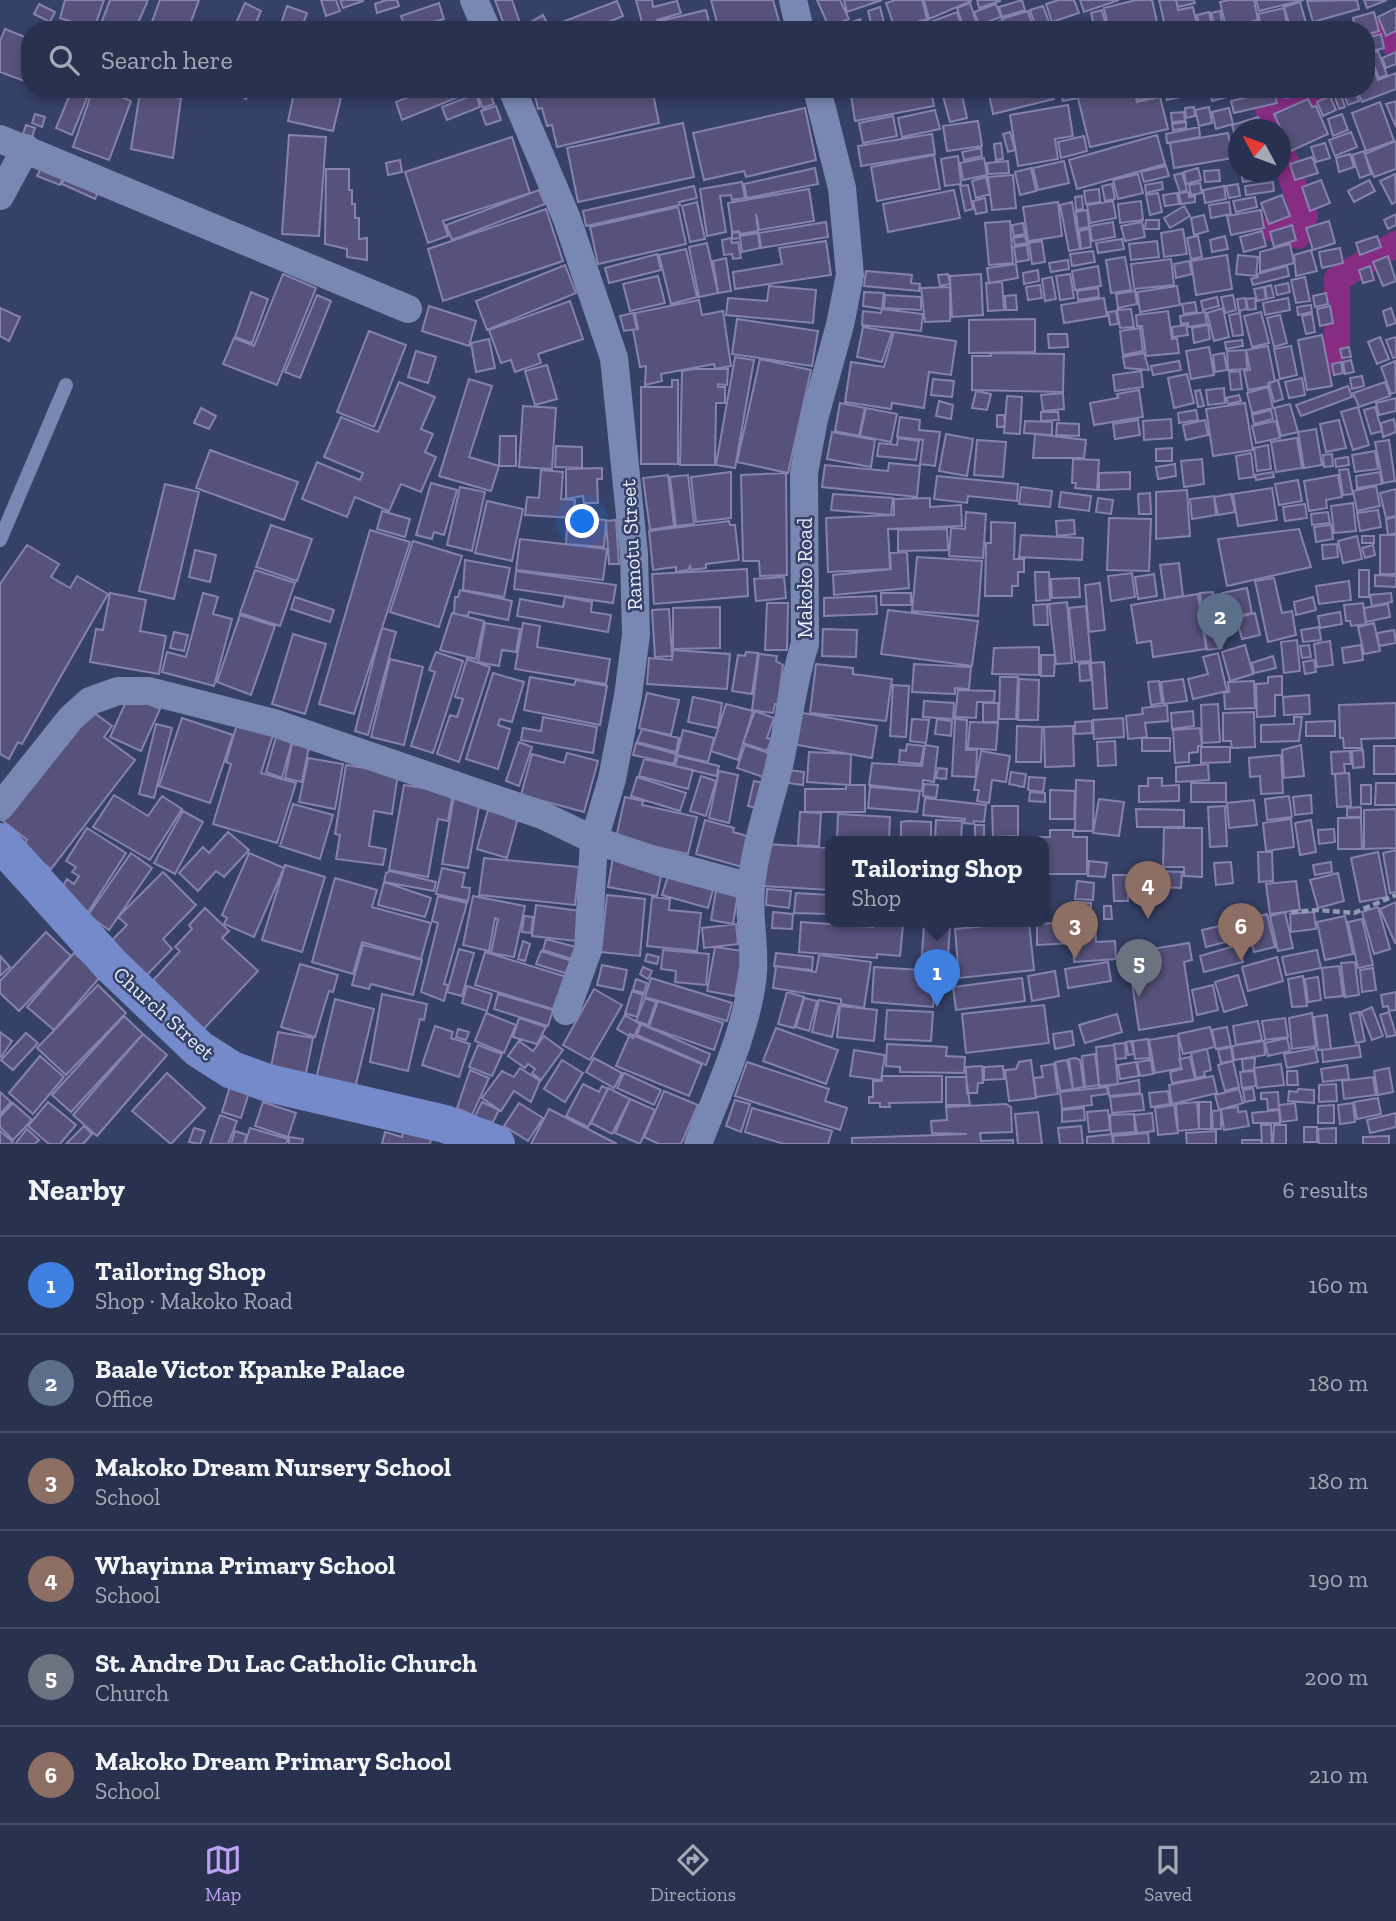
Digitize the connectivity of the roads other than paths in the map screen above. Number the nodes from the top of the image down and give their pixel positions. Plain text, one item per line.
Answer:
1 (474, 0) edge
2 (793, 0) edge
3 (483, 21) edge
4 (798, 21) edge
5 (516, 98) edge
6 (819, 98) edge
7 (13, 144) edge
8 (0, 196) edge
9 (408, 309) dead end
10 (66, 385) dead end
11 (0, 540) edge
12 (0, 807) edge
13 (594, 840) junction
14 (0, 842) edge
15 (751, 887) junction
16 (566, 1011) dead end
17 (496, 1144) edge
18 (698, 1144) edge

1 - 3 street
2 - 4 street
5 - 13 street, Ramotu Street
6 - 15 street, Makoko Road
7 - 8 street
7 - 9 street
10 - 11 lane
12 - 13 street
13 - 15 street
13 - 16 street, Ramotu Street
14 - 17 street, Church Street
15 - 18 street, Makoko Road

